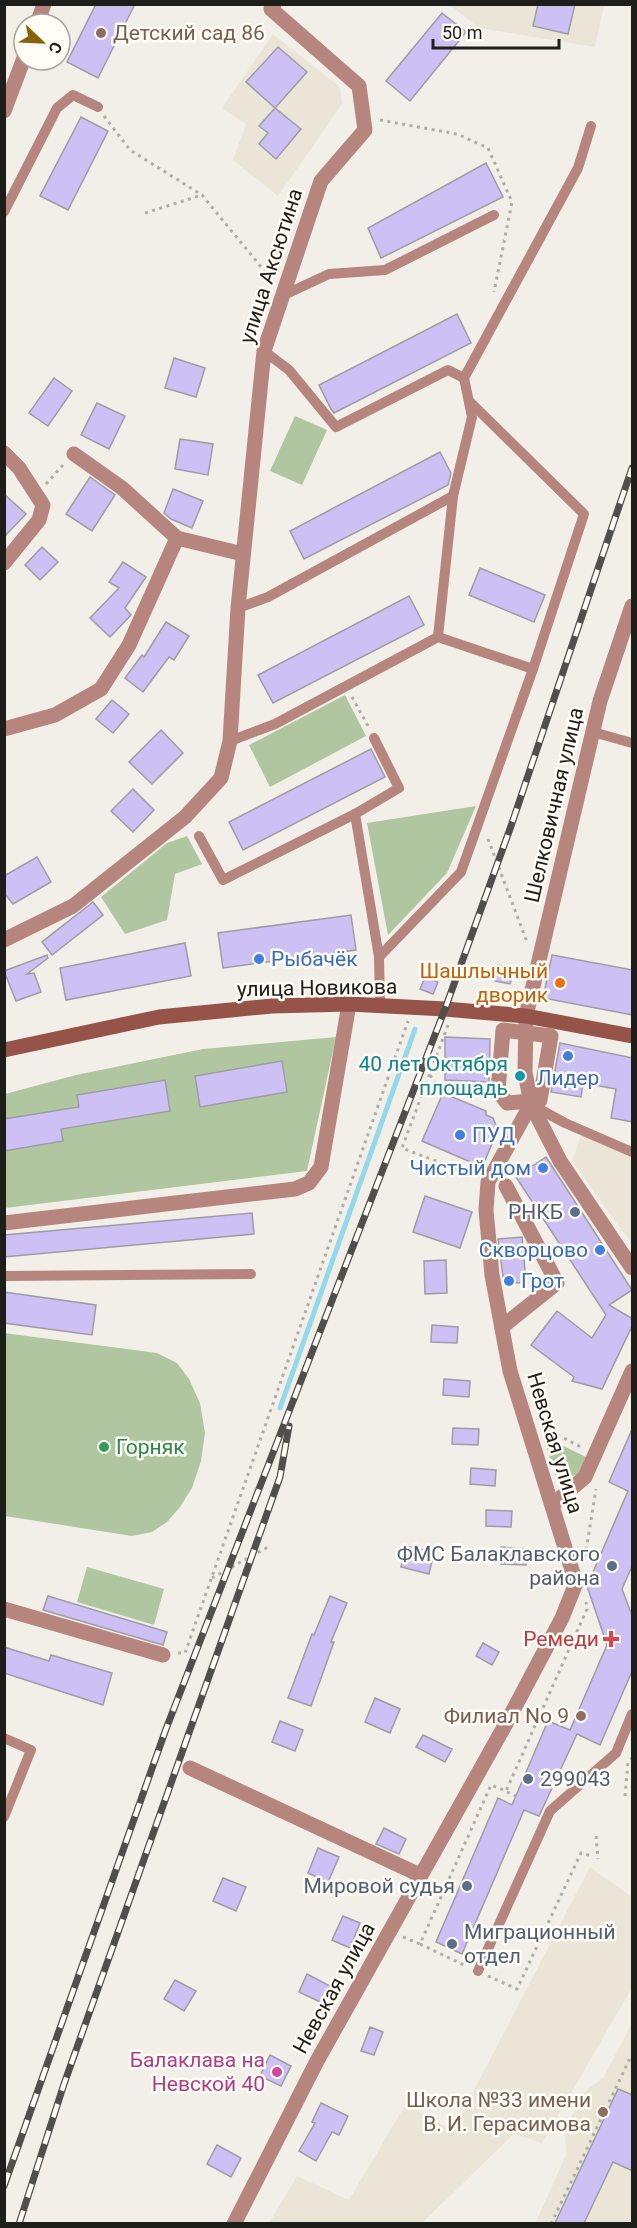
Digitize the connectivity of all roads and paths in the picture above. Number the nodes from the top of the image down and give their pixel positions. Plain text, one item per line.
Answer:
1 (274, 4) edge
2 (19, 72) edge
3 (98, 107) joint
4 (4, 111) edge
5 (363, 118) junction
6 (591, 126) dead end
7 (202, 195) junction
8 (4, 212) edge
9 (145, 213) dead end
10 (494, 215) dead end
11 (494, 293) dead end
12 (284, 295) junction
13 (264, 351) junction
14 (464, 378) junction
15 (469, 400) junction
16 (4, 453) edge
17 (74, 454) joint
18 (36, 494) junction
19 (453, 496) junction
20 (177, 538) junction
21 (243, 554) junction
22 (4, 563) edge
23 (633, 606) edge
24 (238, 608) junction
25 (438, 637) junction
26 (533, 669) junction
27 (346, 686) junction
28 (4, 729) edge
29 (592, 732) junction
30 (374, 738) joint
31 (230, 741) junction
32 (633, 743) edge
33 (355, 814) junction
34 (480, 817) junction
35 (199, 836) dead end
36 (4, 940) edge
37 (379, 957) junction
38 (537, 970) junction
39 (350, 1004) junction
40 (380, 1006) junction
41 (412, 1008) junction
42 (526, 1016) junction
43 (448, 1024) dead end
44 (526, 1033) junction
45 (633, 1036) edge
46 (4, 1050) edge
47 (430, 1074) junction
48 (495, 1098) dead end
49 (531, 1102) junction
50 (633, 1152) edge
51 (488, 1182) junction
52 (507, 1186) dead end
53 (4, 1223) edge
54 (633, 1268) edge
55 (251, 1274) dead end
56 (4, 1276) edge
57 (502, 1327) junction
58 (633, 1371) edge
59 (525, 1418) junction
60 (595, 1455) junction
61 (552, 1504) junction
62 (268, 1547) dead end
63 (212, 1578) junction
64 (4, 1609) edge
65 (163, 1655) joint
66 (633, 1714) edge
67 (4, 1738) edge
68 (633, 1758) edge
69 (190, 1768) dead end
70 (506, 1791) dead end
71 (516, 1796) dead end
72 (625, 1796) dead end
73 (4, 1817) edge
74 (596, 1836) dead end
75 (592, 1856) dead end
76 (598, 1859) dead end
77 (420, 1875) junction
78 (478, 1971) dead end
79 (517, 1989) dead end
80 (633, 2056) edge
81 (234, 2223) edge
82 (551, 2223) edge

1 - 5 street, улица Аксютина
2 - 4 street
3 - 7 path
3 - 8 lane
5 - 11 path
5 - 12 street, улица Аксютина
6 - 14 lane
7 - 9 path
7 - 12 path
10 - 12 lane
12 - 13 street, улица Аксютина
13 - 14 lane
13 - 21 street, улица Аксютина
14 - 15 lane
15 - 19 lane
15 - 26 lane
16 - 18 street
17 - 18 path
17 - 20 street
18 - 22 street
19 - 24 lane
19 - 25 lane
20 - 21 street
20 - 28 street
21 - 24 street, улица Аксютина
23 - 29 street, Шелковичная улица
24 - 31 street, улица Аксютина
25 - 26 lane
25 - 27 lane
26 - 34 lane
27 - 30 path
27 - 31 lane
29 - 32 lane
29 - 38 street, Шелковичная улица
30 - 33 lane
31 - 36 street, улица Аксютина
33 - 35 lane
33 - 37 lane
34 - 37 lane
34 - 38 path
37 - 40 lane
38 - 42 street, Шелковичная улица
39 - 40 main road, улица Новикова
39 - 46 main road, улица Новикова
39 - 53 street
40 - 41 main road, улица Новикова
41 - 42 main road, улица Новикова
41 - 63 path
42 - 44 street
42 - 45 main road, улица Новикова
43 - 47 path
44 - 49 street
44 - 49 street
44 - 49 street
47 - 48 path
47 - 51 path
49 - 50 lane
49 - 51 street, Невская улица
49 - 54 street
51 - 57 street, Невская улица
52 - 57 street
55 - 56 lane
57 - 59 street, Невская улица
58 - 60 street
59 - 60 path
59 - 61 street, Невская улица
60 - 61 street
61 - 77 street, Невская улица
62 - 63 path
63 - 65 path
64 - 65 street
66 - 78 lane
67 - 73 lane
68 - 72 path
69 - 77 street
70 - 71 path
74 - 76 path
75 - 79 path
77 - 81 street, Невская улица
80 - 82 path

